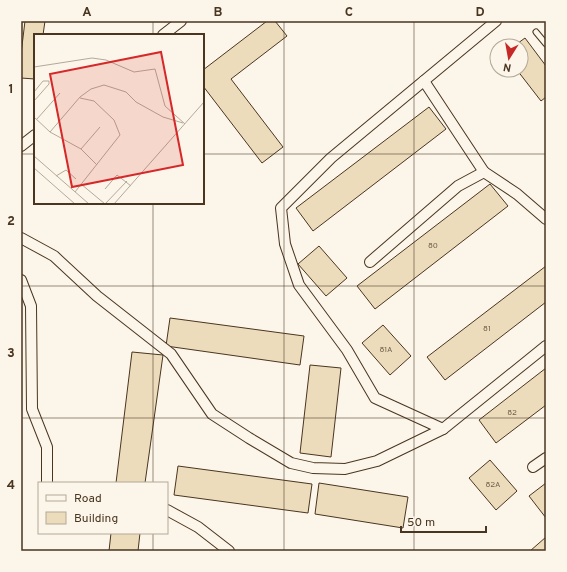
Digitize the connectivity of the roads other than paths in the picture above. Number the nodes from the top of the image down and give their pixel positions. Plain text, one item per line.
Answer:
1 (181, 21) edge
2 (496, 21) edge
3 (536, 32) dead end
4 (164, 34) edge
5 (546, 44) edge
6 (424, 81) junction
7 (34, 136) edge
8 (21, 146) edge
9 (484, 172) junction
10 (546, 219) edge
11 (21, 238) edge
12 (370, 262) dead end
13 (21, 280) edge
14 (546, 346) edge
15 (444, 429) junction
16 (546, 458) edge
17 (533, 468) dead end
18 (47, 482) edge
19 (168, 511) edge
20 (229, 551) edge

1 - 4 street
2 - 6 street
3 - 5 lane
6 - 9 street
6 - 15 street
7 - 8 street
9 - 10 street
9 - 12 street
11 - 15 street
13 - 18 street
14 - 15 street
16 - 17 street
19 - 20 street

